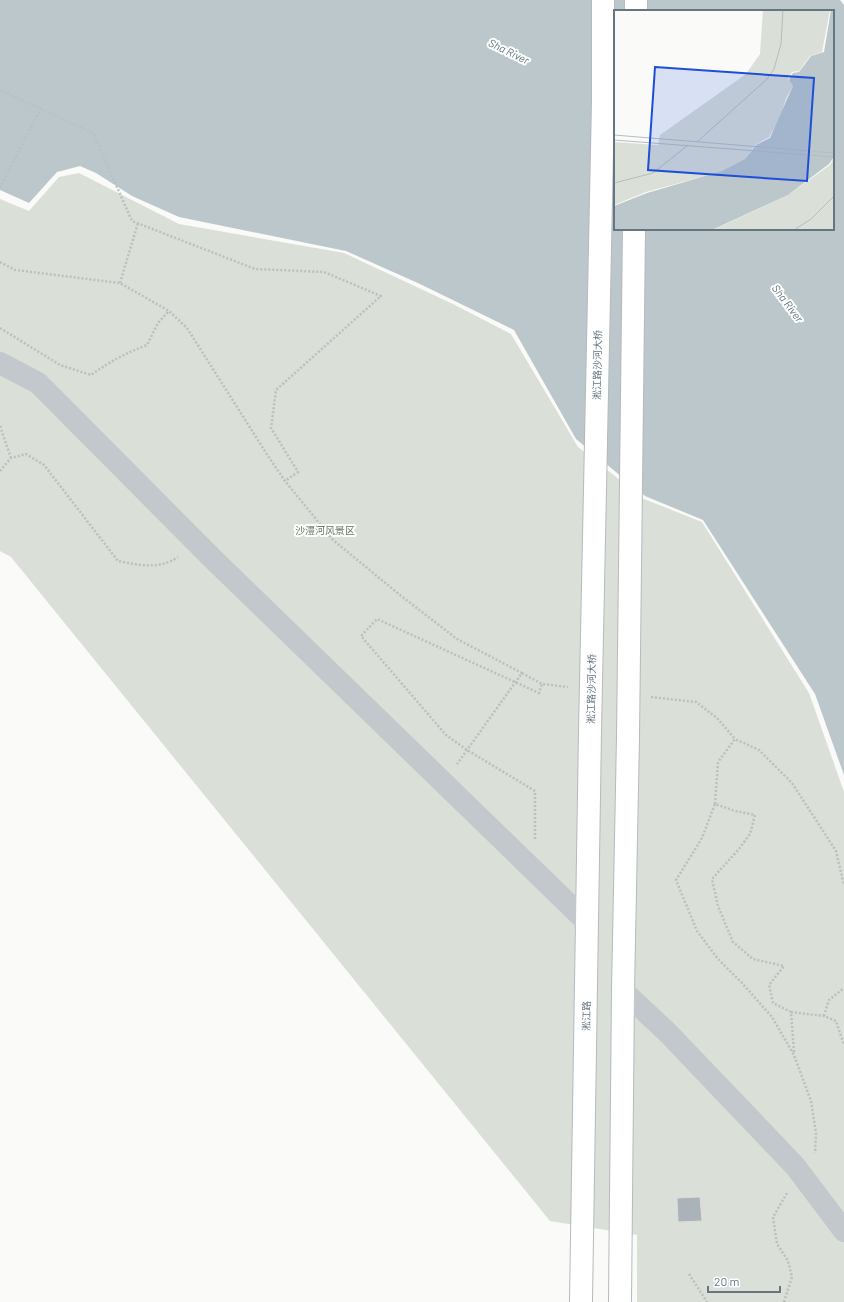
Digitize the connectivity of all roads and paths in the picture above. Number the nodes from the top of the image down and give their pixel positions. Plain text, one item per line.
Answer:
1 (603, 0) edge
2 (0, 90) edge
3 (41, 108) junction
4 (0, 188) edge
5 (138, 223) junction
6 (634, 230) edge
7 (0, 262) edge
8 (120, 283) junction
9 (169, 310) junction
10 (0, 328) edge
11 (0, 363) edge
12 (0, 426) edge
13 (11, 458) junction
14 (0, 471) edge
15 (285, 481) junction
16 (197, 544) junction
17 (515, 682) junction
18 (542, 684) dead end
19 (590, 731) joint
20 (467, 750) junction
21 (443, 784) junction
22 (715, 804) junction
23 (535, 872) junction
24 (844, 885) edge
25 (587, 922) junction
26 (844, 988) edge
27 (623, 991) junction
28 (791, 1012) junction
29 (824, 1016) junction
30 (844, 1045) edge
31 (794, 1054) junction
32 (804, 1177) junction
33 (844, 1231) edge
34 (690, 1274) dead end
35 (581, 1302) edge
36 (620, 1302) edge
37 (707, 1302) edge
38 (784, 1302) edge

1 - 19 main road, 淞江路沙河大桥, bridge
2 - 3 path
3 - 4 path
3 - 5 path
5 - 8 path
5 - 15 path
6 - 27 main road, bridge
7 - 8 path
8 - 9 path
9 - 10 path
9 - 15 path
11 - 16 street
12 - 13 path
13 - 14 path
13 - 16 path
15 - 17 path
16 - 21 street
17 - 18 path
17 - 20 path
17 - 20 path
19 - 25 main road, 淞江路
20 - 21 path
20 - 23 path
21 - 23 street
22 - 24 path
22 - 28 path
22 - 31 path
23 - 25 street
25 - 35 main road, 淞江路
26 - 29 path
27 - 32 street
27 - 36 main road
28 - 29 path
28 - 31 path
29 - 30 path
31 - 32 path
32 - 33 street
32 - 38 path
34 - 37 path

